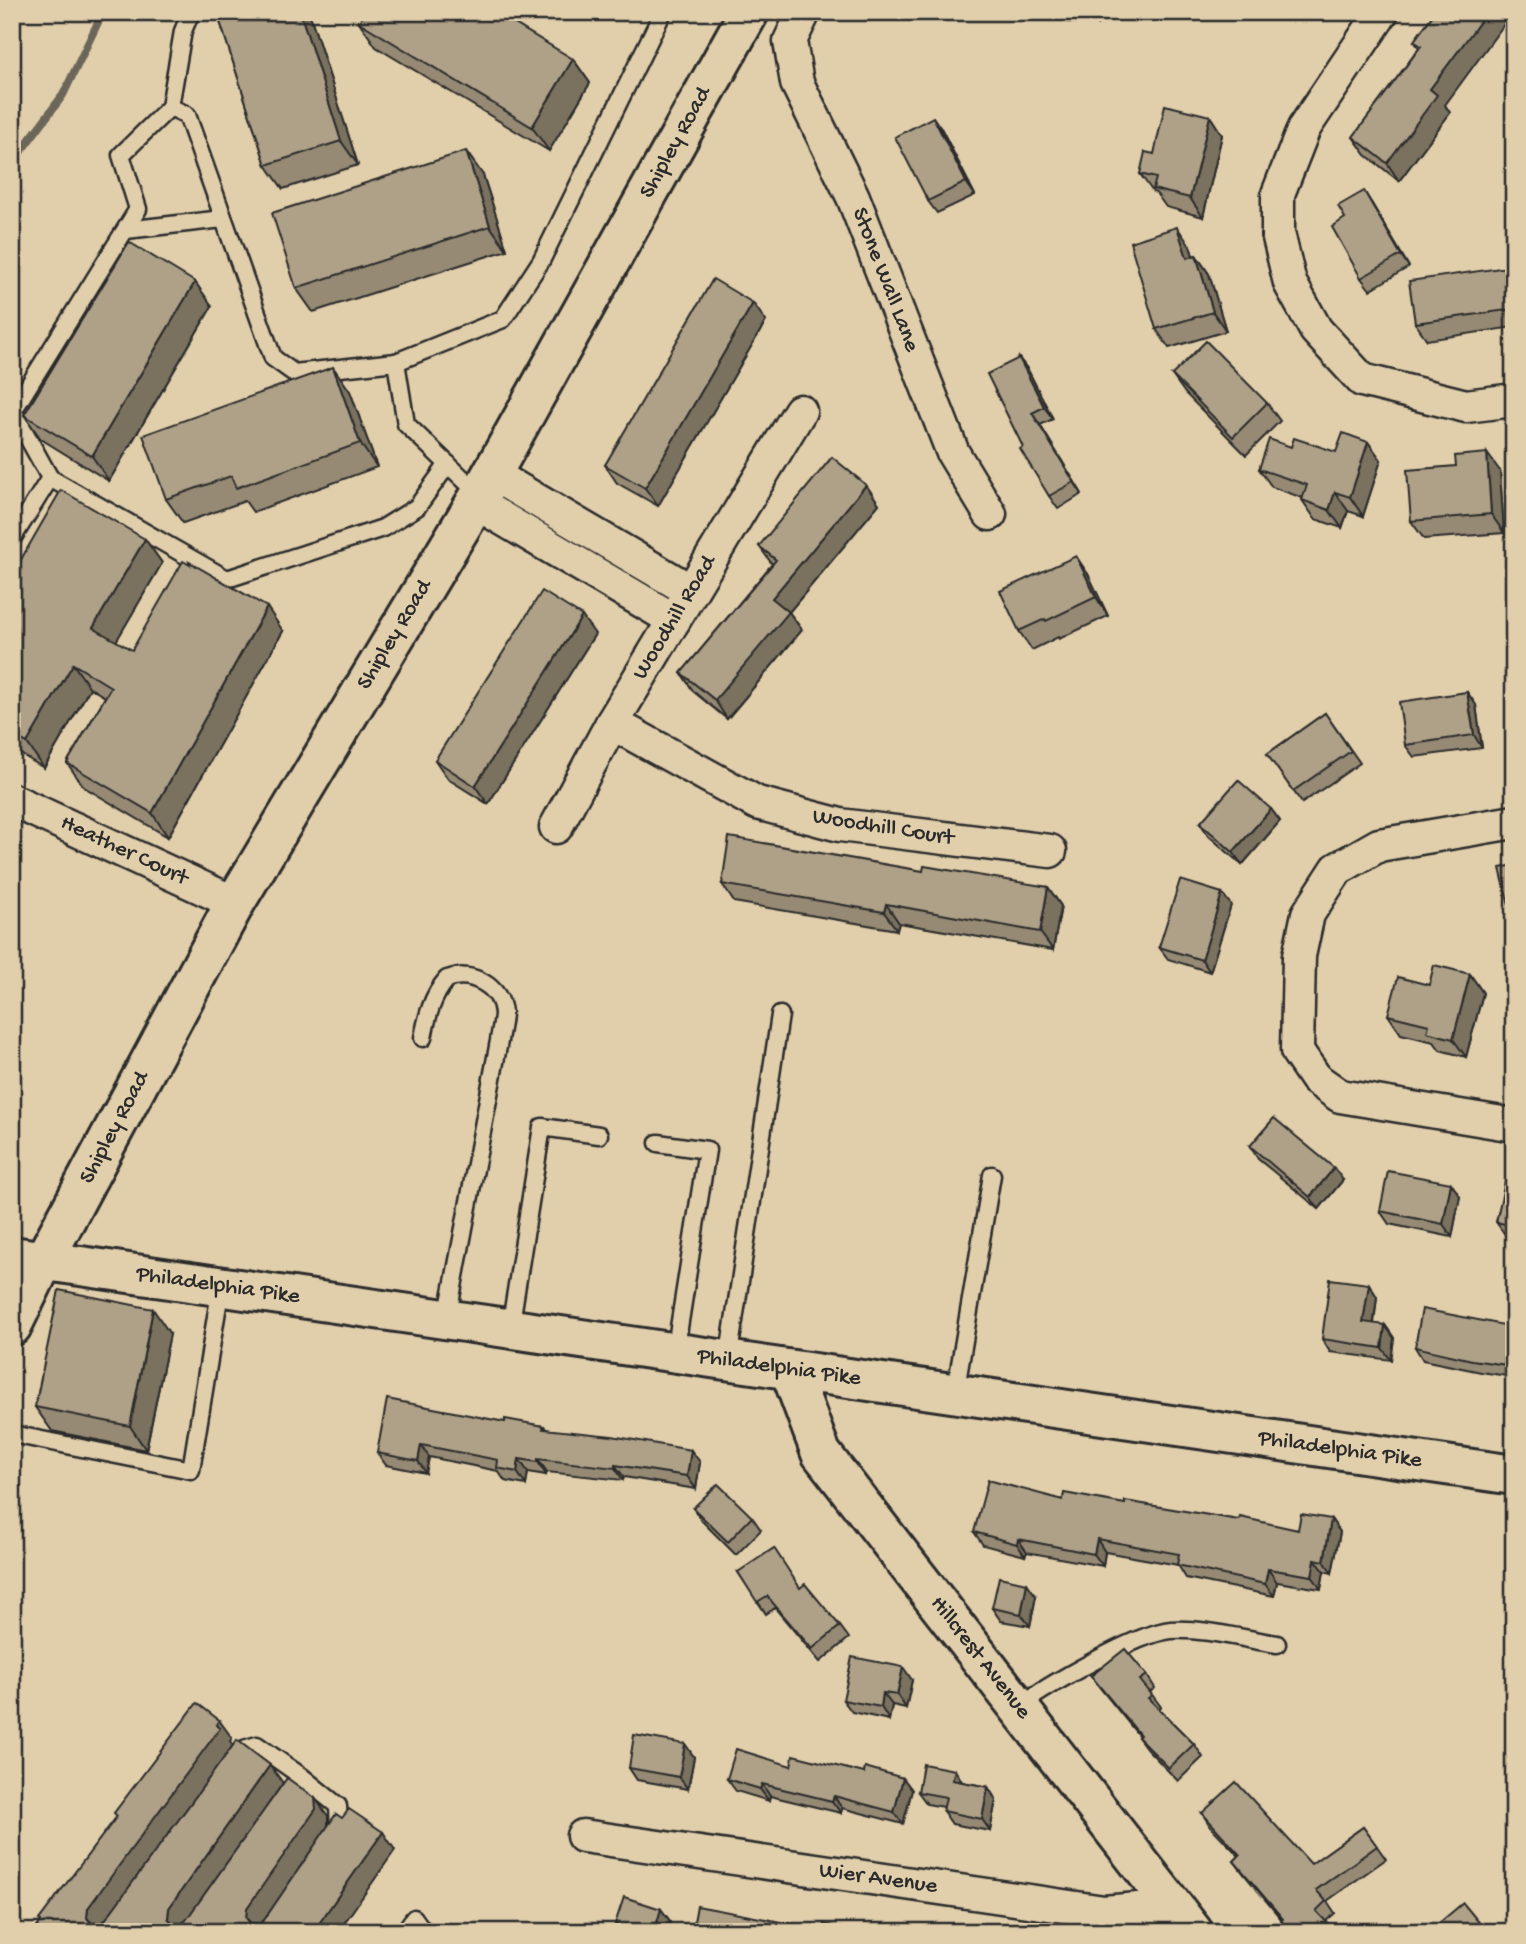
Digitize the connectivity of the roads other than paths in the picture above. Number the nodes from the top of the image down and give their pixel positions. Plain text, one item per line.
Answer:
1 (191, 12) edge
2 (663, 12) edge
3 (804, 12) edge
4 (1382, 12) edge
5 (745, 15) edge
6 (170, 107) junction
7 (223, 219) junction
8 (126, 230) junction
9 (396, 362) junction
10 (1514, 400) edge
11 (800, 411) dead end
12 (447, 464) junction
13 (50, 478) junction
14 (483, 491) junction
15 (990, 514) dead end
16 (12, 539) edge
17 (691, 591) junction
18 (674, 620) junction
19 (612, 723) junction
20 (12, 800) edge
21 (1514, 822) edge
22 (556, 827) dead end
23 (1050, 851) dead end
24 (235, 903) junction
25 (780, 1015) dead end
26 (423, 1038) dead end
27 (1514, 1125) edge
28 (599, 1135) dead end
29 (657, 1143) dead end
30 (992, 1175) dead end
31 (28, 1258) edge
32 (221, 1286) junction
33 (447, 1320) junction
34 (12, 1326) edge
35 (510, 1329) junction
36 (675, 1353) junction
37 (728, 1361) junction
38 (790, 1370) junction
39 (955, 1394) junction
40 (12, 1434) edge
41 (1514, 1475) edge
42 (1277, 1644) dead end
43 (1018, 1707) junction
44 (301, 1776) junction
45 (221, 1777) edge
46 (277, 1809) edge
47 (583, 1836) dead end
48 (323, 1853) edge
49 (1183, 1919) edge
50 (404, 1932) edge
51 (424, 1932) edge

1 - 6 lane
2 - 9 lane
3 - 15 street, Stone Wall Lane
4 - 10 street
5 - 14 main road, Shipley Road
6 - 7 lane
6 - 8 lane
7 - 8 lane
7 - 9 lane
8 - 13 lane
9 - 12 lane
11 - 17 street, Woodhill Road
12 - 13 lane
12 - 14 lane
13 - 16 lane
14 - 17 street
14 - 18 street
14 - 24 main road, Shipley Road
17 - 18 street, Woodhill Road
18 - 19 street, Woodhill Road
19 - 22 street, Woodhill Road
19 - 23 street, Woodhill Court
20 - 24 street, Heather Court
21 - 27 street
24 - 31 main road, Shipley Road
25 - 37 lane
26 - 33 lane
28 - 35 lane
29 - 36 lane
30 - 39 lane
31 - 32 main road, Philadelphia Pike
31 - 34 main road, Shipley Road
32 - 33 main road, Philadelphia Pike
32 - 40 lane
33 - 35 main road, Philadelphia Pike
35 - 36 main road, Philadelphia Pike
36 - 37 main road, Philadelphia Pike
37 - 38 main road, Philadelphia Pike
38 - 39 main road, Philadelphia Pike
38 - 43 main road, Hillcrest Avenue
39 - 41 main road, Philadelphia Pike
42 - 43 lane
43 - 49 main road, Hillcrest Avenue
44 - 45 lane
44 - 46 lane
44 - 48 lane
47 - 49 street, Wier Avenue
50 - 51 lane

